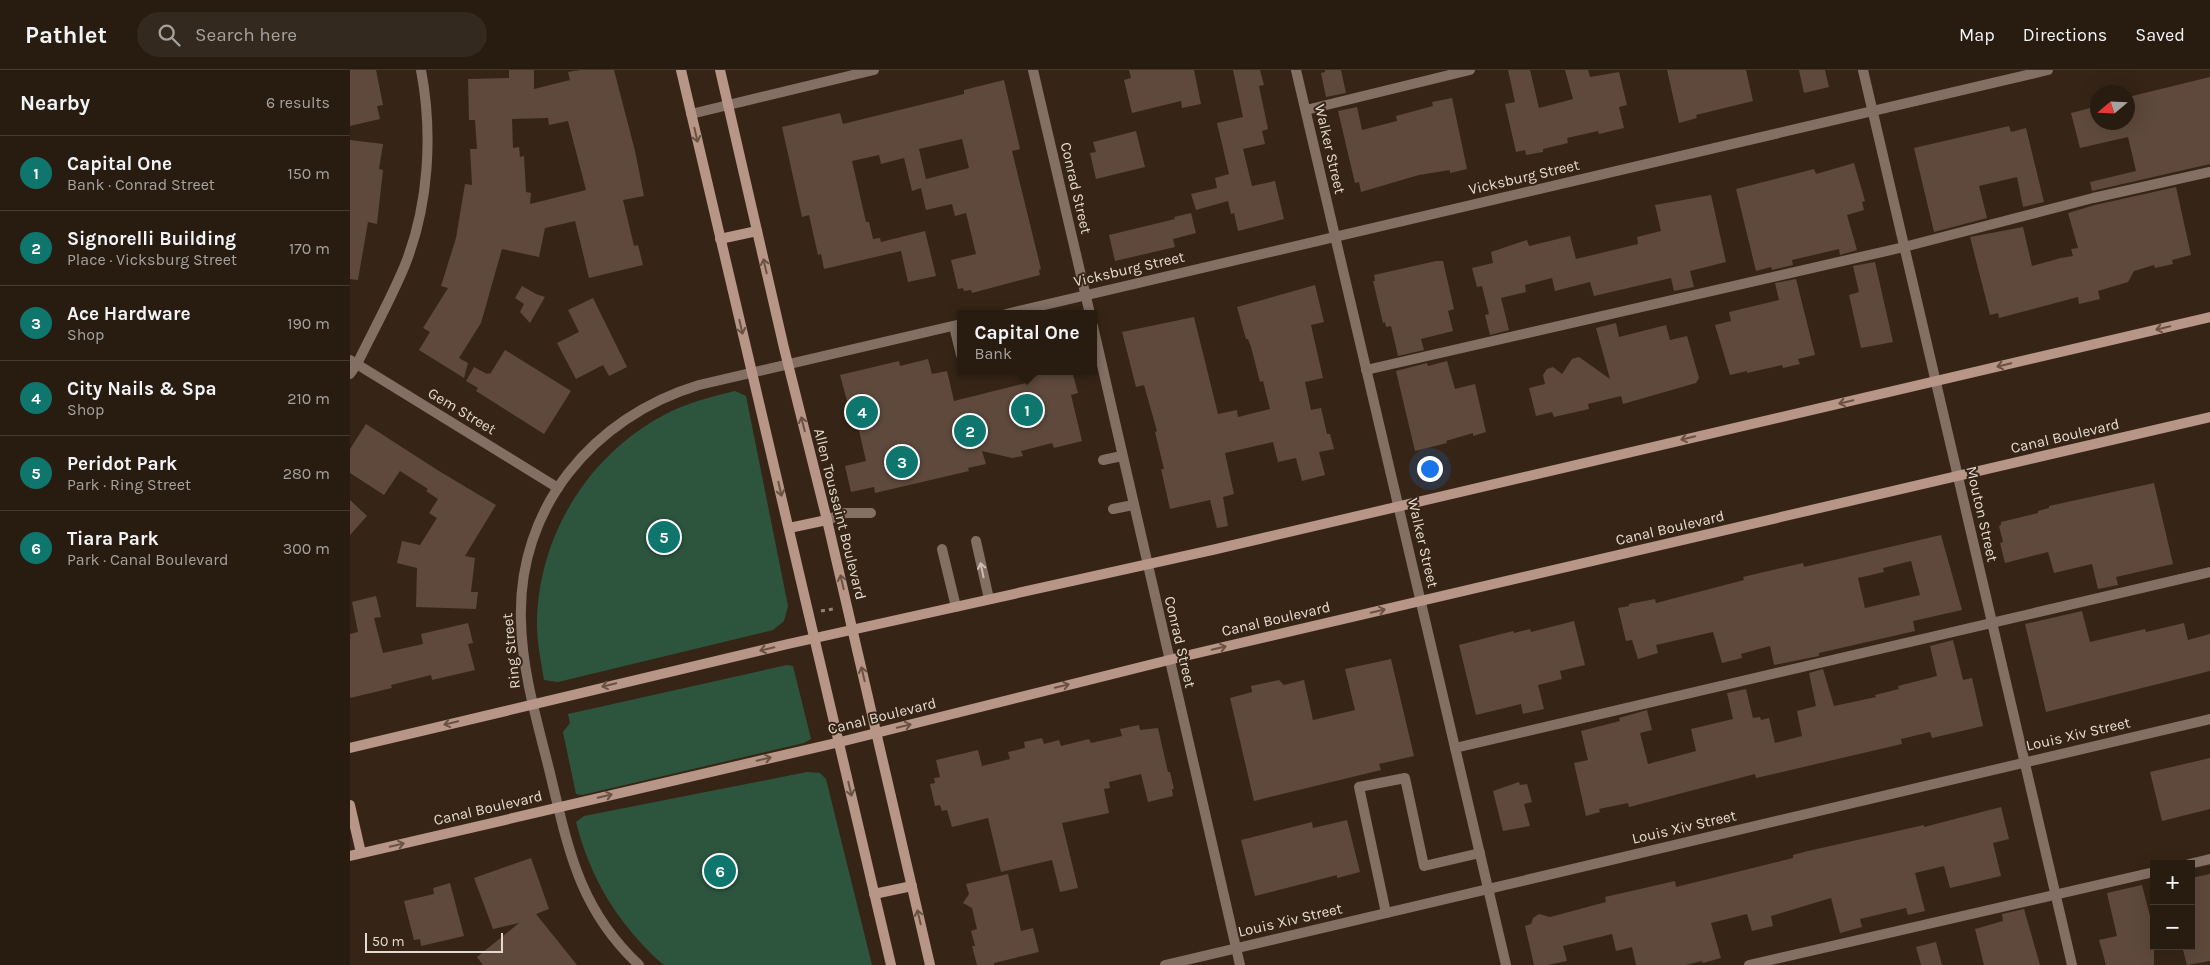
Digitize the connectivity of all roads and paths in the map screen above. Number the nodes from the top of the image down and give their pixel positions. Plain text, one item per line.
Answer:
1 (421, 70) edge
2 (681, 70) edge
3 (720, 70) edge
4 (874, 70) edge
5 (1033, 70) edge
6 (1296, 70) edge
7 (1470, 70) edge
8 (1863, 70) edge
9 (2048, 70) edge
10 (728, 105) junction
11 (1306, 110) junction
12 (1872, 111) junction
13 (691, 114) junction
14 (2210, 172) edge
15 (757, 231) junction
16 (1335, 236) junction
17 (720, 239) junction
18 (1904, 247) junction
19 (1086, 295) junction
20 (1023, 310) edge
21 (1089, 310) edge
22 (2210, 317) edge
23 (957, 325) edge
24 (1097, 350) edge
25 (353, 362) edge
26 (788, 366) junction
27 (1366, 370) junction
28 (350, 374) edge
29 (752, 374) junction
30 (1936, 381) junction
31 (2210, 417) edge
32 (1122, 456) junction
33 (1103, 460) dead end
34 (1958, 476) junction
35 (558, 488) junction
36 (1133, 505) junction
37 (1398, 506) junction
38 (1113, 509) dead end
39 (871, 513) dead end
40 (828, 520) junction
41 (789, 528) junction
42 (976, 541) dead end
43 (942, 549) dead end
44 (1146, 565) junction
45 (2210, 572) edge
46 (989, 600) junction
47 (1421, 601) junction
48 (956, 606) junction
49 (833, 609) dead end
50 (818, 612) dead end
51 (1992, 622) junction
52 (852, 629) junction
53 (814, 638) junction
54 (1169, 659) junction
55 (533, 703) junction
56 (2210, 719) edge
57 (877, 733) junction
58 (840, 742) junction
59 (350, 748) edge
60 (1455, 748) junction
61 (2025, 762) junction
62 (350, 805) edge
63 (558, 807) junction
64 (361, 853) junction
65 (1480, 853) junction
66 (350, 856) edge
67 (2210, 859) edge
68 (2195, 863) edge
69 (2150, 873) edge
70 (912, 886) junction
71 (1488, 888) junction
72 (874, 894) junction
73 (2056, 895) junction
74 (1386, 912) junction
75 (1236, 948) junction
76 (639, 965) edge
77 (890, 965) edge
78 (930, 965) edge
79 (1165, 965) edge
80 (1240, 965) edge
81 (1506, 965) edge
82 (1749, 965) edge
83 (2072, 965) edge

1 - 25 street
2 - 13 main road
3 - 10 main road, Allen Toussaint Boulevard
4 - 10 street
5 - 19 street, Conrad Street
6 - 11 street, Walker Street
7 - 11 street
8 - 12 street, Mouton Street
9 - 12 street, Vicksburg Street
10 - 13 street
10 - 15 main road, Allen Toussaint Boulevard
11 - 16 street, Walker Street
12 - 16 street, Vicksburg Street
12 - 18 street, Mouton Street
13 -> 17 main road
14 - 18 street
15 - 17 main road
26 -> 15 main road, Allen Toussaint Boulevard
16 - 19 street, Vicksburg Street
16 - 27 street, Walker Street
17 -> 29 main road
18 - 27 street
18 - 30 street, Mouton Street
19 - 20 street, Vicksburg Street
19 - 21 street, Conrad Street
22 -> 30 main road
23 - 26 street
24 - 32 street, Conrad Street
25 - 28 street
25 - 35 street, Gem Street
26 - 29 street
40 -> 26 main road, Allen Toussaint Boulevard
27 - 37 street, Walker Street
29 - 35 street, Ring Street
29 -> 41 main road
30 - 34 street, Mouton Street
30 -> 37 main road
31 - 34 main road, Canal Boulevard
32 - 33 street
32 - 36 street, Conrad Street
34 - 47 main road, Canal Boulevard
34 - 51 street, Mouton Street
35 - 55 street, Ring Street
36 - 38 street
36 - 44 street, Conrad Street
37 - 44 main road
37 - 47 street, Walker Street
39 - 40 street
40 - 41 main road
52 -> 40 main road, Allen Toussaint Boulevard
41 - 53 main road
46 -> 42 street
43 - 48 street
44 - 46 main road
44 - 54 street, Conrad Street
45 - 51 street
46 - 48 main road
54 -> 47 main road, Canal Boulevard
47 - 60 street, Walker Street
48 - 52 main road
49 - 50 path
51 - 60 street
51 - 61 street, Mouton Street
52 - 53 main road
57 -> 52 main road, Allen Toussaint Boulevard
53 -> 55 main road
53 - 58 main road
57 -> 54 main road, Canal Boulevard
54 - 75 street, Conrad Street
55 -> 59 main road
55 - 63 street, Ring Street
56 - 61 street, Louis Xiv Street
57 - 58 main road, Canal Boulevard
57 - 70 main road, Allen Toussaint Boulevard
63 -> 58 main road, Canal Boulevard
58 -> 72 main road
60 - 65 street, Walker Street
61 - 71 street, Louis Xiv Street
61 - 73 street, Mouton Street
62 - 64 main road
64 -> 63 main road, Canal Boulevard
63 - 76 street, Ring Street
64 - 66 main road, Canal Boulevard
65 - 71 street, Walker Street
65 - 74 street
67 - 68 street
69 - 73 street
70 - 72 main road
78 -> 70 main road, Allen Toussaint Boulevard
71 - 74 street, Louis Xiv Street
71 - 81 street, Walker Street
72 - 77 main road
73 - 82 street
73 - 83 street, Mouton Street
74 - 75 street, Louis Xiv Street
75 - 79 street, Louis Xiv Street
75 - 80 street, Conrad Street

